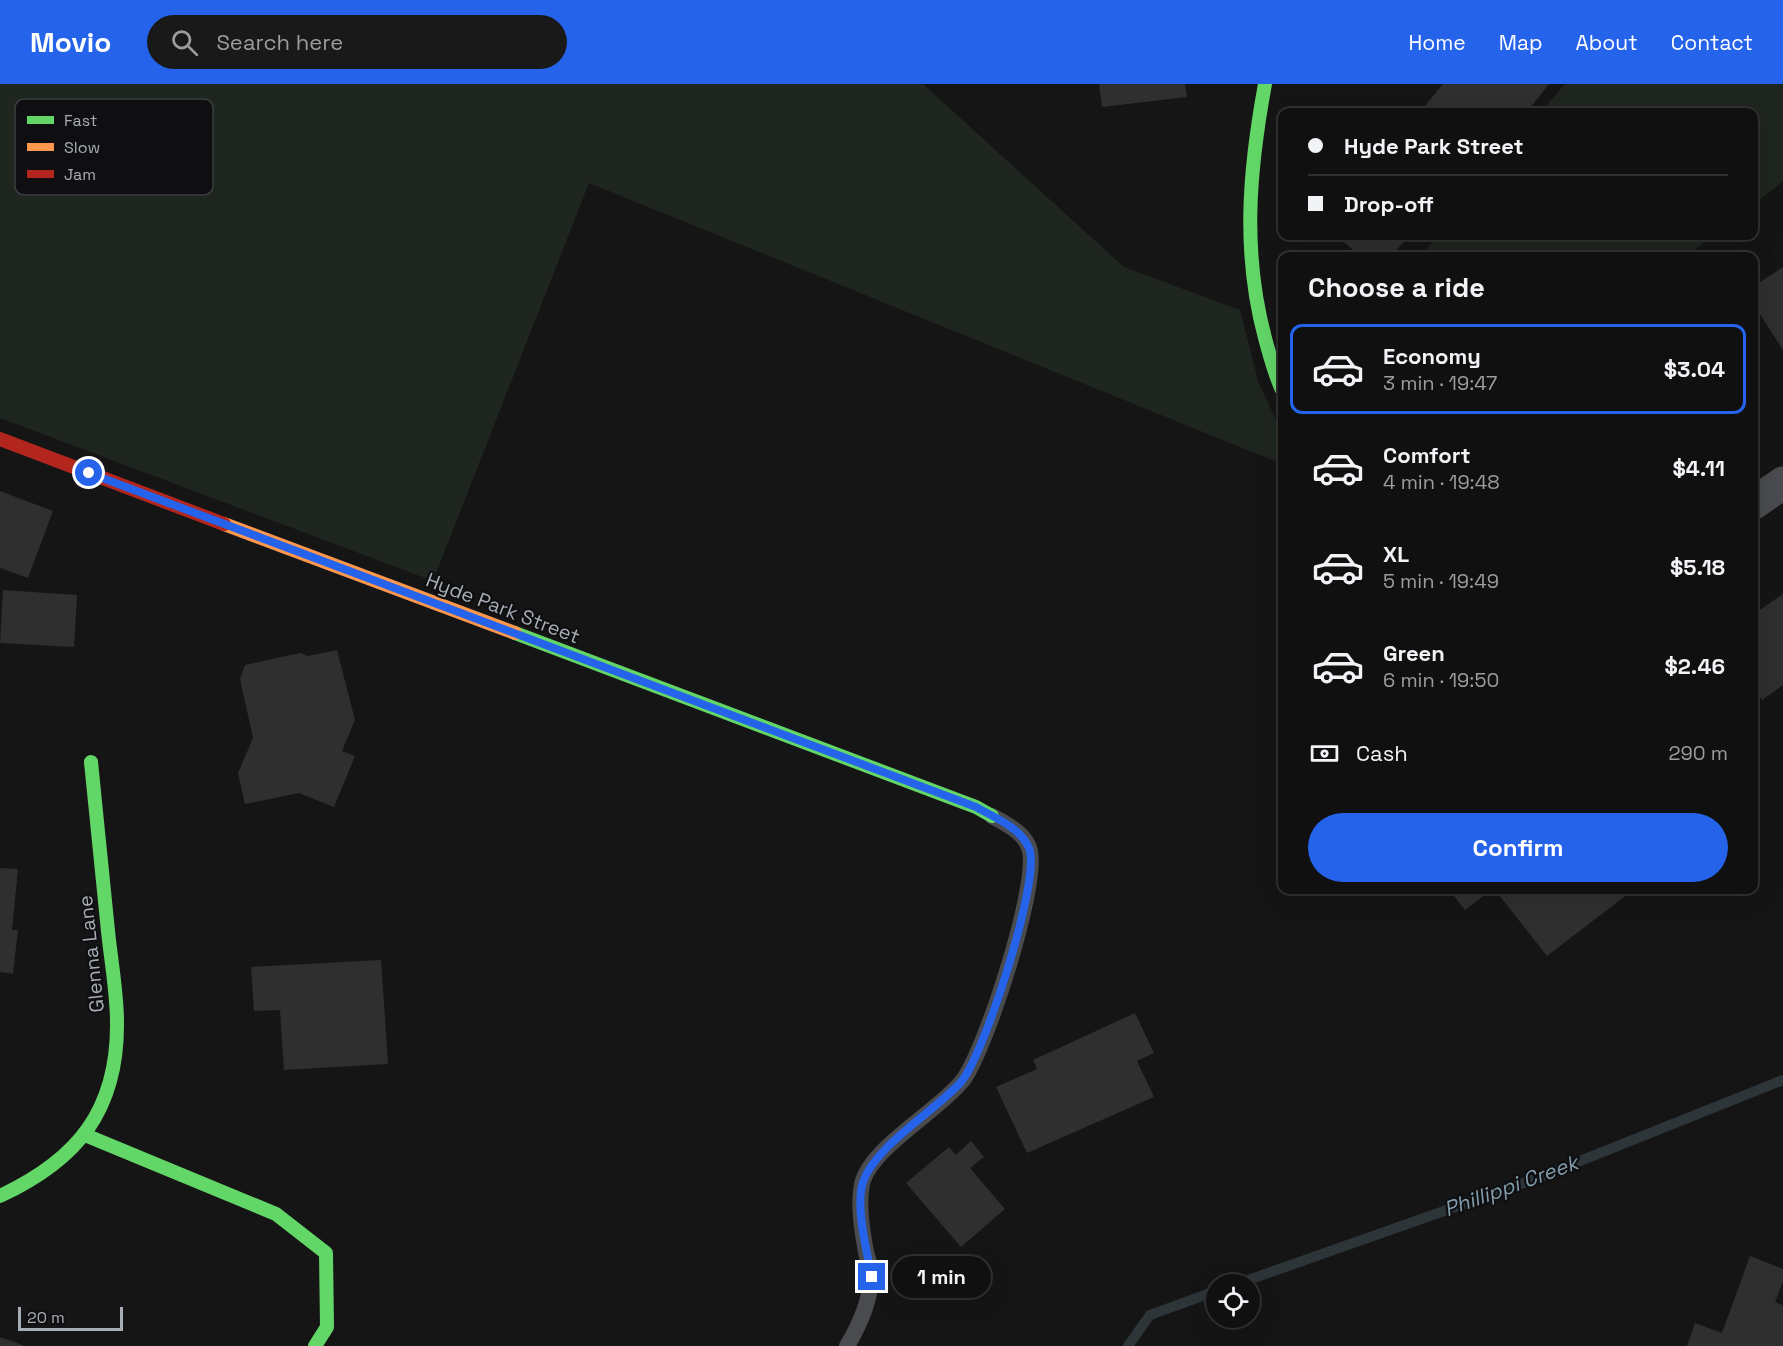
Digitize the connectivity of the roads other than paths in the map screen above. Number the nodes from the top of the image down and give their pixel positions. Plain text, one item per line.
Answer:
1 (1265, 84) edge
2 (1278, 381) edge
3 (0, 439) edge
4 (1783, 483) edge
5 (1758, 500) edge
6 (91, 762) dead end
7 (992, 816) joint
8 (85, 1135) junction
9 (0, 1196) edge
10 (315, 1346) edge
11 (847, 1346) edge

1 - 2 street
3 - 7 street, Hyde Park Street
4 - 5 street
6 - 8 street, Glenna Lane
7 - 11 lane
8 - 9 street, Glenna Lane
8 - 10 street

